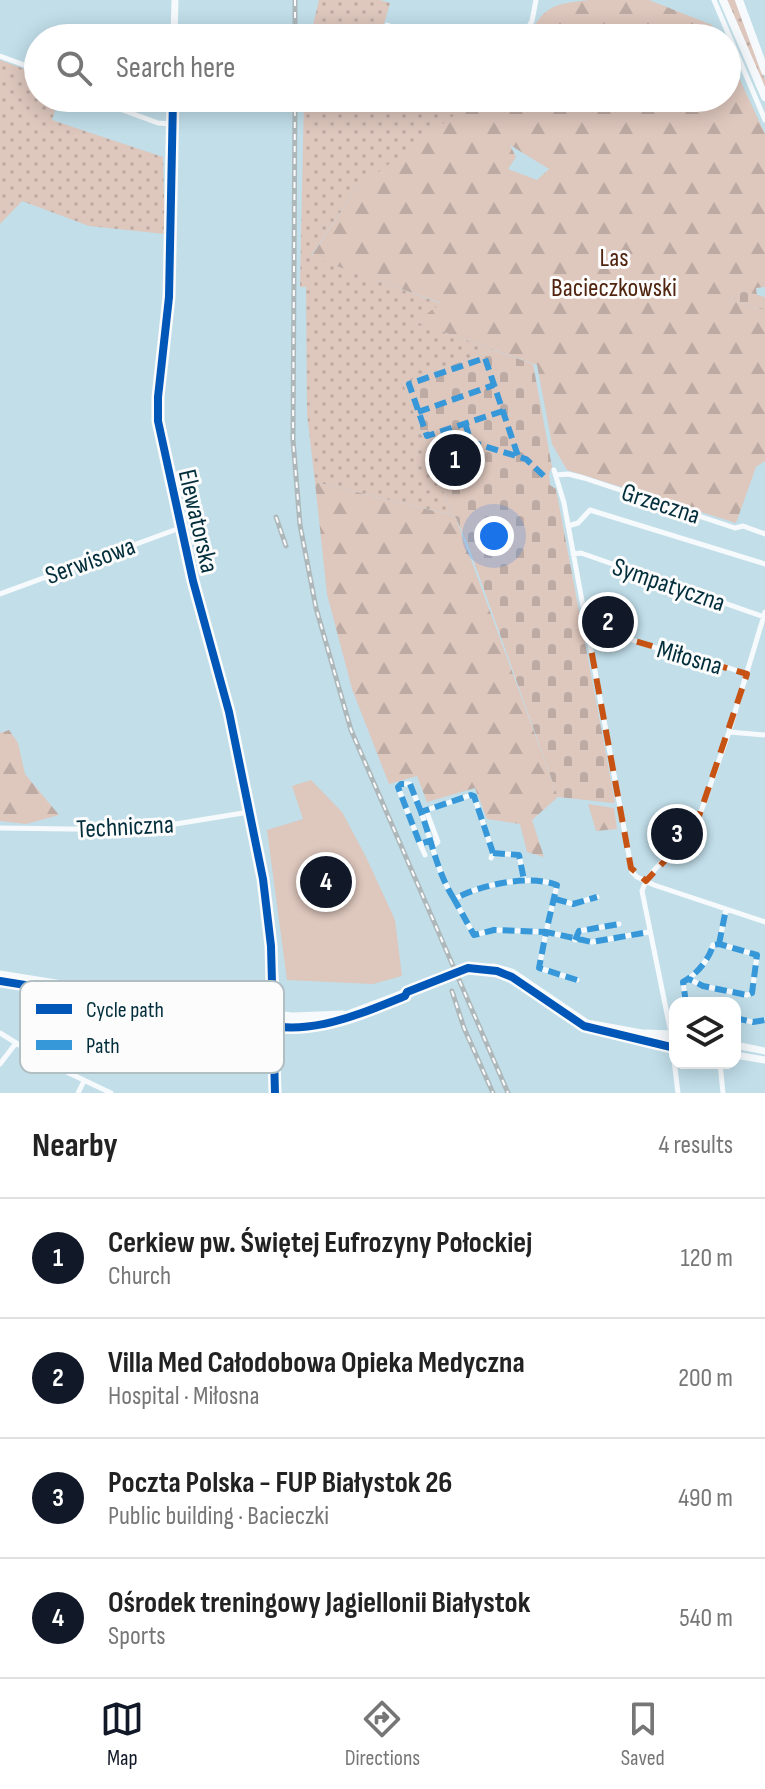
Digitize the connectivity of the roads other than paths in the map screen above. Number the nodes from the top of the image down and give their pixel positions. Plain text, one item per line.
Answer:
1 (175, 0) edge
2 (536, 0) edge
3 (714, 0) edge
4 (723, 0) edge
5 (739, 0) edge
6 (174, 24) edge
7 (530, 24) edge
8 (724, 24) edge
9 (733, 24) edge
10 (741, 42) edge
11 (0, 56) edge
12 (741, 64) edge
13 (24, 65) edge
14 (765, 71) edge
15 (765, 97) edge
16 (128, 112) edge
17 (173, 112) edge
18 (765, 120) edge
19 (173, 124) junction
20 (568, 526) junction
21 (180, 528) junction
22 (765, 534) edge
23 (573, 554) junction
24 (765, 564) edge
25 (0, 594) edge
26 (764, 614) edge
27 (587, 627) junction
28 (747, 674) junction
29 (729, 732) junction
30 (765, 735) edge
31 (424, 811) junction
32 (249, 812) junction
33 (0, 828) edge
34 (433, 843) junction
35 (420, 844) junction
36 (425, 855) dead end
37 (524, 880) junction
38 (646, 881) junction
39 (597, 897) dead end
40 (454, 899) junction
41 (555, 899) junction
42 (726, 909) junction
43 (765, 922) edge
44 (619, 924) dead end
45 (546, 932) junction
46 (649, 932) junction
47 (575, 940) junction
48 (719, 944) junction
49 (0, 974) edge
50 (689, 979) junction
51 (577, 980) dead end
52 (43, 981) edge
53 (274, 981) edge
54 (685, 997) edge
55 (284, 1017) edge
56 (741, 1019) edge
57 (669, 1020) edge
58 (765, 1020) edge
59 (0, 1033) edge
60 (669, 1037) edge
61 (16, 1043) junction
62 (20, 1045) edge
63 (741, 1046) edge
64 (765, 1051) edge
65 (741, 1056) edge
66 (765, 1060) edge
67 (0, 1064) edge
68 (675, 1069) edge
69 (721, 1069) edge
70 (70, 1073) edge
71 (275, 1073) edge
72 (84, 1081) junction
73 (78, 1093) edge
74 (111, 1093) edge
75 (275, 1093) edge
76 (678, 1093) edge
77 (723, 1093) edge

1 - 6 street
2 - 7 street
3 - 8 street
4 - 9 main road
5 - 14 main road
10 - 15 main road
11 - 13 street
12 - 18 street
16 - 19 street
17 - 19 street, Elewatorska
19 - 21 street, Elewatorska
20 - 22 street, Grzeczna
20 - 23 street
20 - 24 street
21 - 25 street, Serwisowa
21 - 32 street, Elewatorska
23 - 26 street, Sympatyczna
23 - 27 street
26 - 28 street
27 - 28 street, Miłosna
27 - 38 street
28 - 29 street
29 - 30 street
29 - 38 street
31 - 34 street
31 - 35 street
31 - 37 street
32 - 33 street, Techniczna
32 - 53 street, Elewatorska
34 - 35 street
34 - 40 street
35 - 36 street
37 - 40 street
37 - 41 street
38 - 42 street
38 - 46 street
39 - 41 street
40 - 45 street
41 - 45 street
42 - 43 street
42 - 48 street
44 - 47 street
45 - 47 street
45 - 51 street
46 - 47 street
46 - 57 street
48 - 50 street
48 - 50 street
49 - 52 street
50 - 54 street
55 - 60 street
56 - 58 street
59 - 61 street
61 - 62 street
61 - 67 street
63 - 64 street
65 - 66 street
68 - 76 street
69 - 77 street
70 - 72 street
71 - 75 street, Elewatorska
72 - 73 street
72 - 74 street

